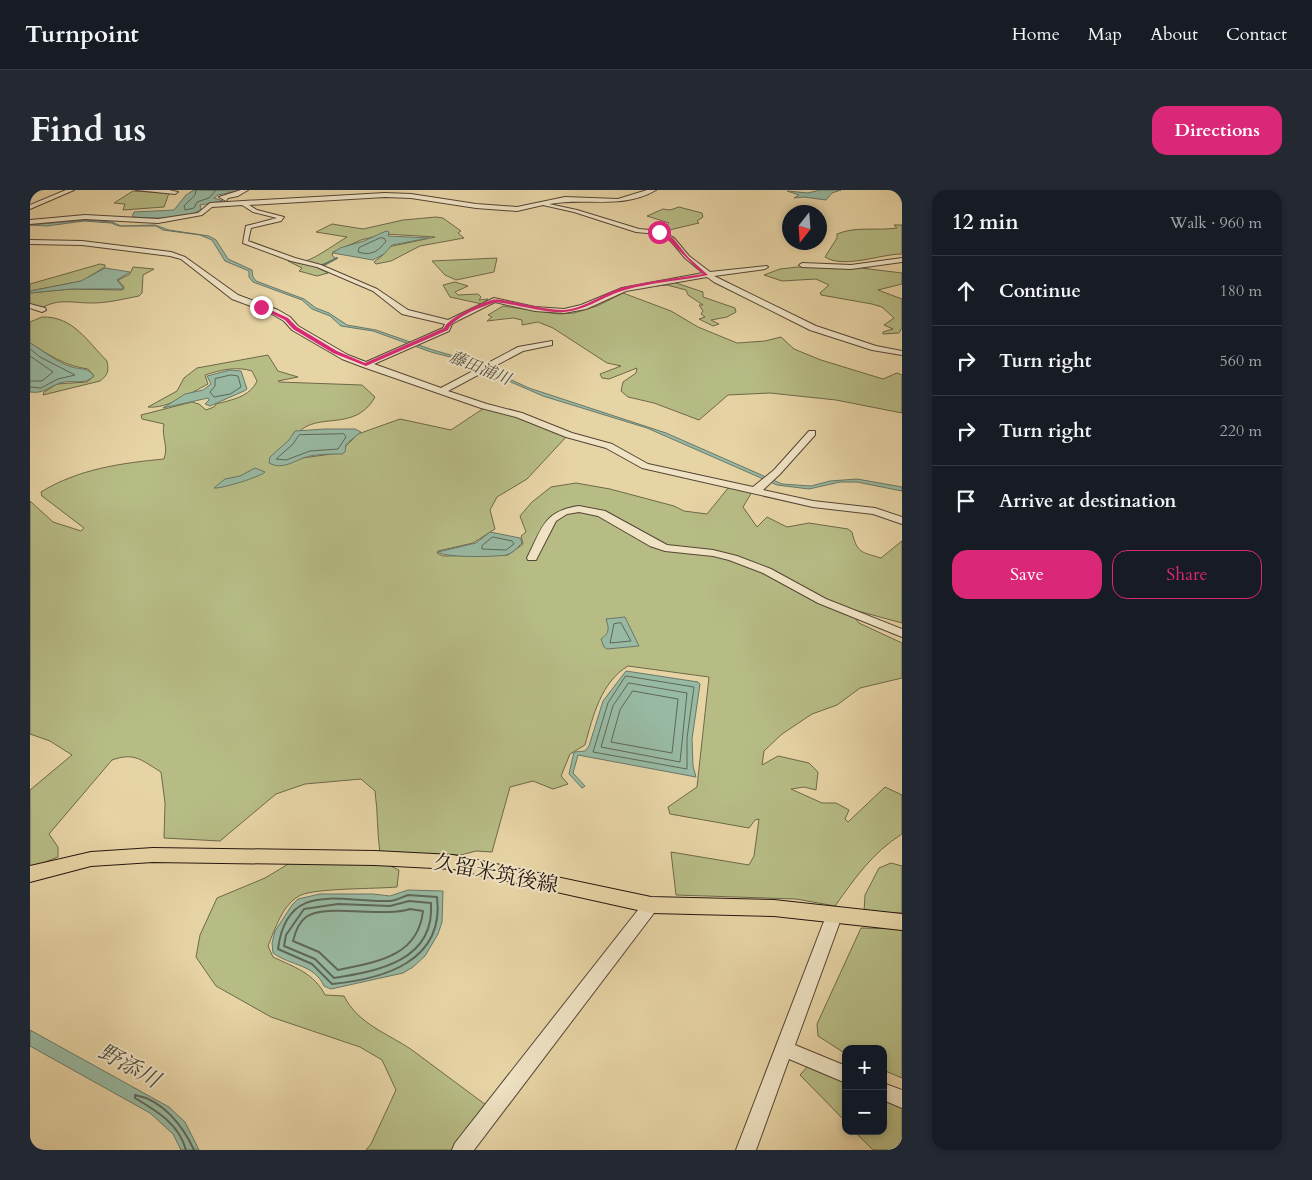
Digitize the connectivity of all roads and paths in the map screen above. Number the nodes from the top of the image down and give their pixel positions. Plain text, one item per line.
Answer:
1 (71, 190) edge
2 (139, 190) edge
3 (245, 190) edge
4 (371, 190) edge
5 (653, 190) edge
6 (174, 192) dead end
7 (376, 196) junction
8 (228, 204) junction
9 (244, 204) junction
10 (543, 204) junction
11 (30, 207) edge
12 (30, 222) edge
13 (30, 226) edge
14 (41, 227) dead end
15 (30, 242) edge
16 (902, 260) edge
17 (802, 265) dead end
18 (765, 267) dead end
19 (707, 274) junction
20 (30, 306) edge
21 (42, 310) dead end
22 (449, 323) junction
23 (549, 343) dead end
24 (902, 353) edge
25 (366, 365) junction
26 (441, 391) junction
27 (812, 433) dead end
28 (755, 491) junction
29 (902, 521) edge
30 (532, 558) dead end
31 (902, 633) edge
32 (30, 874) edge
33 (652, 905) junction
34 (834, 916) junction
35 (902, 922) edge
36 (785, 1049) junction
37 (842, 1073) edge
38 (887, 1093) edge
39 (902, 1099) edge
40 (462, 1150) edge
41 (746, 1150) edge

1 - 11 street
2 - 6 street
3 - 8 street
4 - 7 street
5 - 10 street
7 - 9 street
7 - 10 street
8 - 9 street
8 - 12 street
9 - 22 street
10 - 19 street
13 - 14 street
15 - 25 street
16 - 17 street
18 - 19 street
19 - 22 street
19 - 24 street
20 - 21 street
22 - 25 street
23 - 26 street
25 - 26 street
26 - 28 street
27 - 28 street
28 - 29 street
30 - 31 street
32 - 33 main road, 久留米筑後線
33 - 34 main road, 久留米筑後線
33 - 40 street
34 - 35 main road, 久留米筑後線
34 - 36 street
36 - 37 street
36 - 41 street
38 - 39 street

